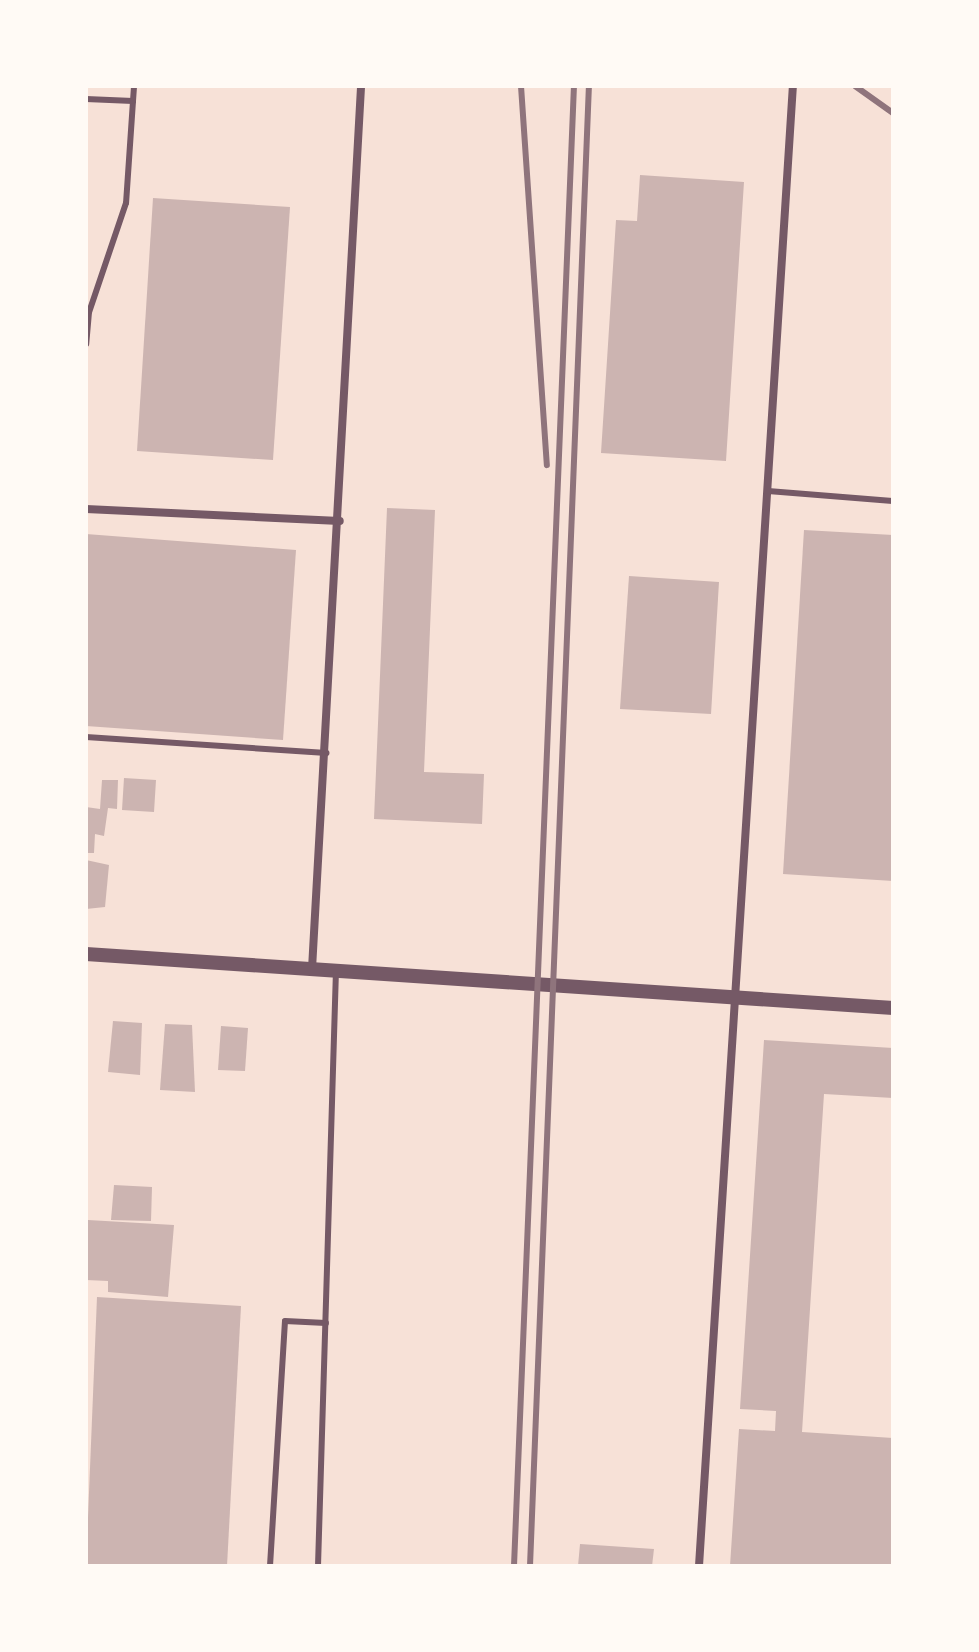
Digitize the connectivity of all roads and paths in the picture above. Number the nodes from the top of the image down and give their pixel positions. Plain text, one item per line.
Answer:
1 (134, 86) edge
2 (361, 86) edge
3 (793, 86) edge
4 (86, 99) edge
5 (133, 101) junction
6 (88, 312) edge
7 (86, 344) edge
8 (768, 491) junction
9 (893, 501) edge
10 (86, 509) edge
11 (340, 521) junction
12 (86, 737) edge
13 (326, 753) junction
14 (86, 954) edge
15 (312, 969) junction
16 (336, 971) junction
17 (736, 997) junction
18 (893, 1008) edge
19 (326, 1323) junction
20 (270, 1566) edge
21 (318, 1566) edge
22 (699, 1566) edge

1 - 5 lane
2 - 11 street
3 - 8 street
4 - 5 lane
5 - 6 lane
6 - 7 lane
8 - 9 lane
8 - 17 street
10 - 11 street
11 - 13 street
12 - 13 lane
13 - 15 street
14 - 15 street
15 - 16 street
16 - 17 street
16 - 19 lane
17 - 18 street
17 - 22 street
19 - 20 lane
19 - 21 lane

